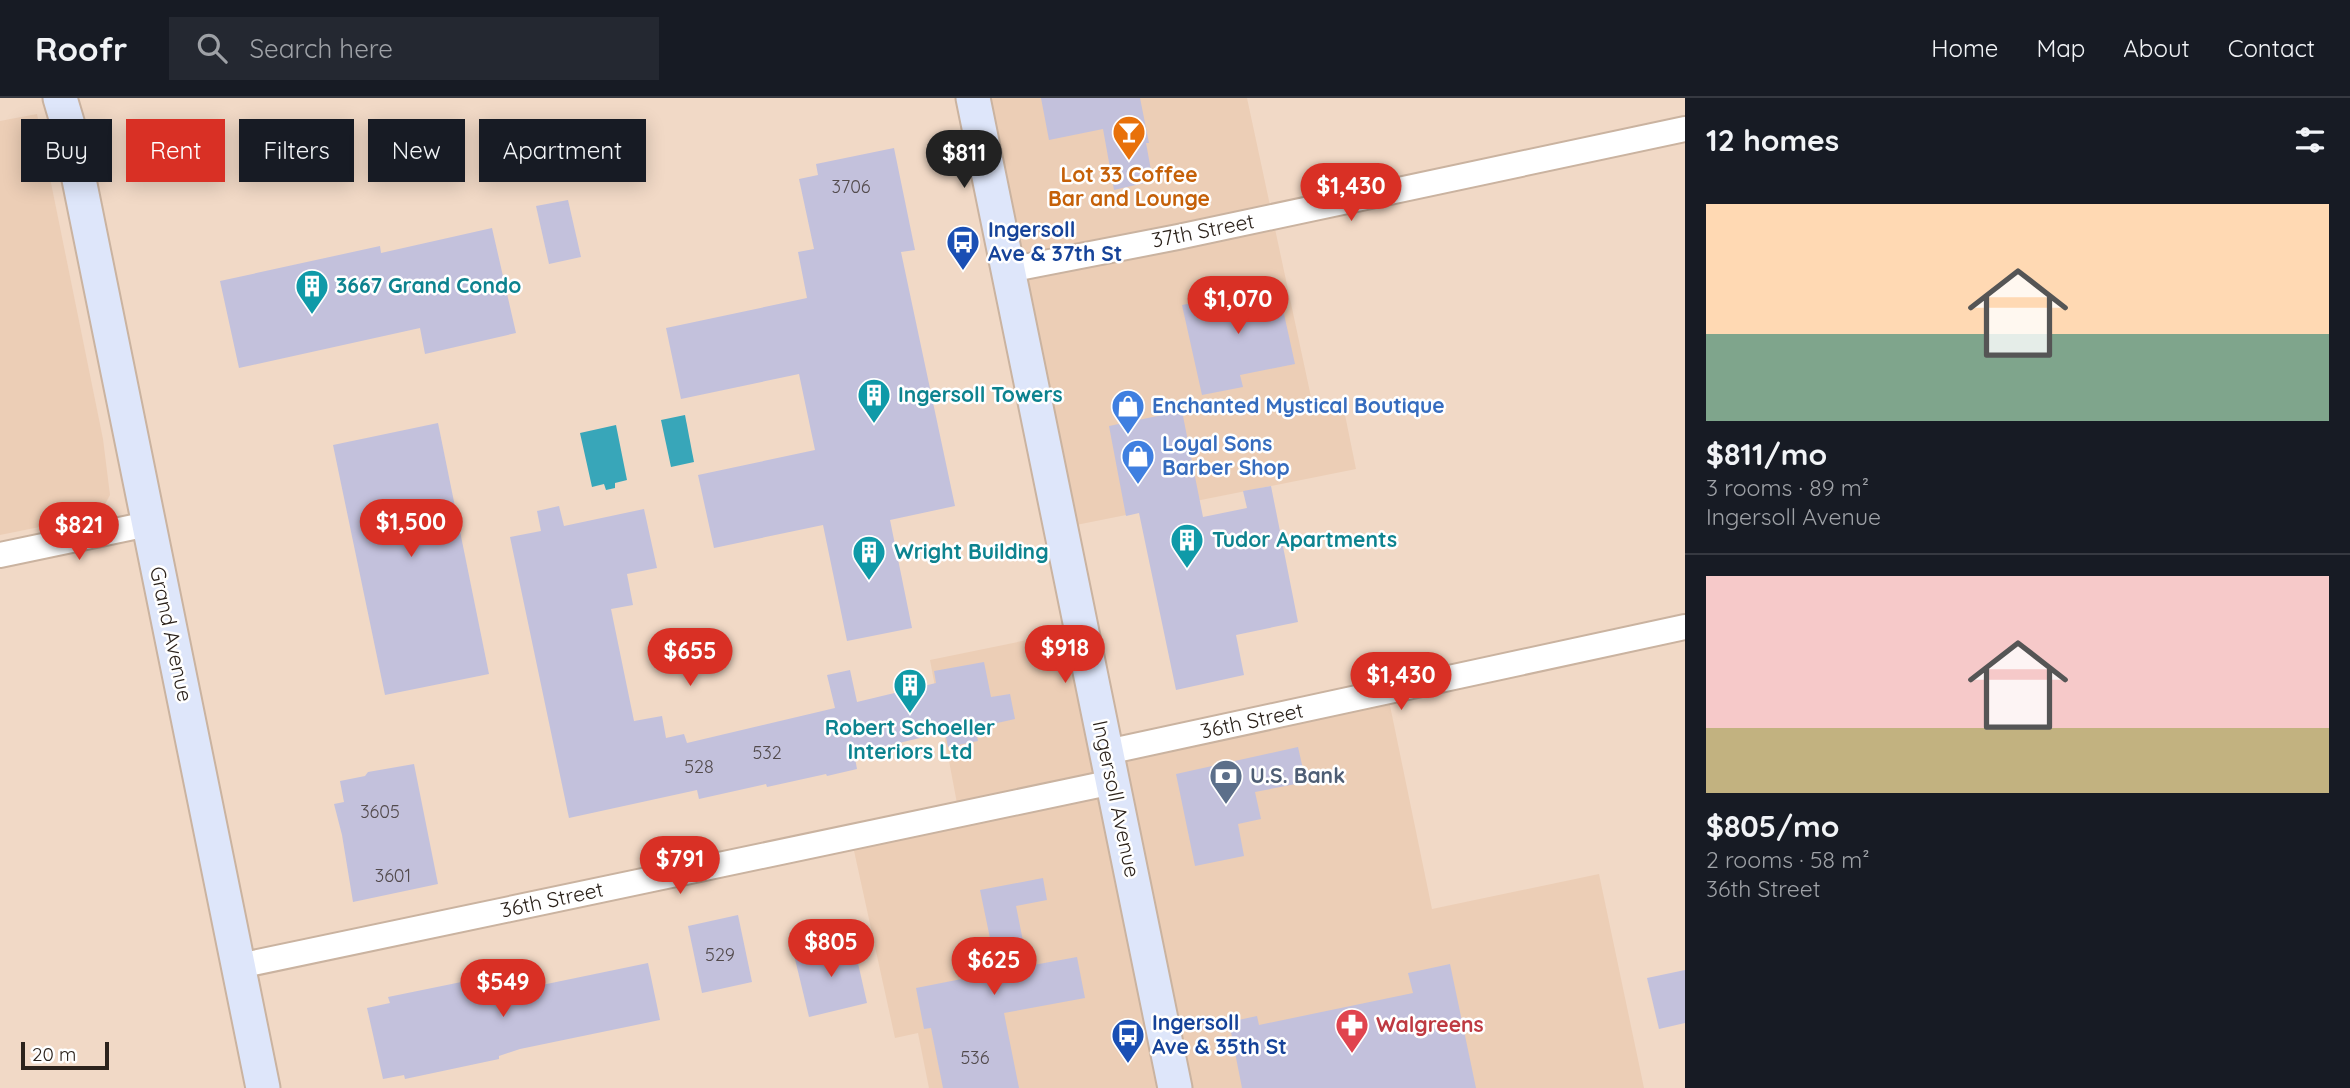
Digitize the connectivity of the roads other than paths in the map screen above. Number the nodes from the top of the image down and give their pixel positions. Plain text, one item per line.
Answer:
1 (60, 98) edge
2 (973, 98) edge
3 (1685, 129) edge
4 (1008, 270) junction
5 (148, 524) junction
6 (0, 555) edge
7 (1685, 627) edge
8 (1110, 767) junction
9 (239, 966) junction
10 (263, 1088) edge
11 (1175, 1088) edge

1 - 5 main road, Grand Avenue
2 - 4 main road, Ingersoll Avenue
3 - 4 street, 37th Street
4 - 8 main road, Ingersoll Avenue
5 - 6 street
5 - 9 main road, Grand Avenue
7 - 8 street, 36th Street
8 - 9 street, 36th Street
8 - 11 main road, Ingersoll Avenue
9 - 10 main road, Grand Avenue

